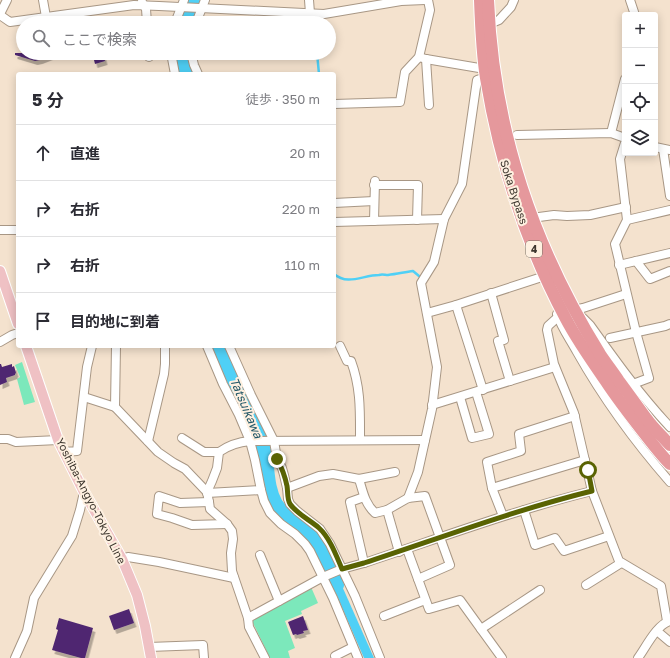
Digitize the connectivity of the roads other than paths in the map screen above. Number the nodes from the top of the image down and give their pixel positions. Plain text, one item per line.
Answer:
1 (7, 0) edge
2 (43, 0) edge
3 (205, 0) edge
4 (309, 0) edge
5 (427, 0) edge
6 (480, 0) edge
7 (488, 0) edge
8 (514, 0) edge
9 (630, 0) edge
10 (384, 2) edge
11 (143, 3) edge
12 (164, 3) edge
13 (182, 5) edge
14 (200, 8) junction
15 (634, 12) edge
16 (310, 13) junction
17 (0, 15) edge
18 (46, 16) edge
19 (54, 16) edge
20 (146, 16) edge
21 (178, 16) edge
22 (198, 16) edge
23 (16, 21) edge
24 (489, 24) junction
25 (422, 58) junction
26 (172, 60) edge
27 (193, 60) edge
28 (175, 72) edge
29 (197, 72) edge
30 (486, 73) junction
31 (624, 84) edge
32 (336, 104) edge
33 (429, 105) dead end
34 (611, 133) junction
35 (517, 136) dead end
36 (622, 137) edge
37 (663, 149) edge
38 (622, 153) edge
39 (670, 196) edge
40 (374, 201) junction
41 (336, 203) edge
42 (626, 207) junction
43 (670, 210) edge
44 (539, 217) dead end
45 (444, 219) junction
46 (417, 220) junction
47 (627, 220) junction
48 (374, 221) junction
49 (336, 222) edge
50 (0, 230) edge
51 (16, 230) edge
52 (670, 253) edge
53 (636, 261) junction
54 (619, 265) junction
55 (0, 271) edge
56 (670, 271) edge
57 (546, 279) junction
58 (491, 293) junction
59 (626, 294) junction
60 (456, 305) junction
61 (574, 310) junction
62 (427, 313) junction
63 (558, 317) junction
64 (16, 318) edge
65 (670, 324) edge
66 (636, 332) junction
67 (16, 334) edge
68 (610, 338) dead end
69 (0, 342) edge
70 (340, 346) dead end
71 (27, 348) edge
72 (92, 348) edge
73 (116, 348) edge
74 (165, 348) edge
75 (207, 348) edge
76 (231, 348) edge
77 (555, 367) junction
78 (510, 381) junction
79 (633, 384) junction
80 (480, 391) junction
81 (84, 397) junction
82 (460, 397) junction
83 (432, 405) junction
84 (115, 407) junction
85 (575, 416) junction
86 (670, 427) edge
87 (182, 438) dead end
88 (0, 439) edge
89 (58, 440) junction
90 (360, 440) junction
91 (425, 440) junction
92 (148, 441) junction
93 (252, 441) junction
94 (271, 441) junction
95 (670, 445) edge
96 (64, 452) junction
97 (219, 452) junction
98 (585, 460) junction
99 (670, 464) edge
100 (395, 472) dead end
101 (359, 479) junction
102 (670, 482) edge
103 (287, 488) junction
104 (492, 488) junction
105 (261, 490) junction
106 (592, 491) junction
107 (84, 492) junction
108 (207, 493) junction
109 (364, 497) junction
110 (408, 498) junction
111 (209, 502) junction
112 (387, 510) junction
113 (524, 510) junction
114 (503, 516) junction
115 (227, 524) junction
116 (609, 536) junction
117 (440, 538) junction
118 (403, 550) junction
119 (260, 555) dead end
120 (122, 559) junction
121 (364, 563) junction
122 (621, 563) junction
123 (340, 569) junction
124 (324, 577) junction
125 (234, 578) junction
126 (418, 578) junction
127 (586, 585) dead end
128 (540, 590) dead end
129 (425, 600) junction
130 (279, 601) junction
131 (384, 616) dead end
132 (248, 618) junction
133 (668, 621) edge
134 (481, 629) junction
135 (657, 631) junction
136 (670, 642) edge
137 (149, 647) junction
138 (353, 647) junction
139 (335, 656) dead end
140 (15, 658) edge
141 (150, 658) edge
142 (204, 658) edge
143 (265, 658) edge
144 (358, 658) edge
145 (380, 658) edge
146 (502, 658) edge
147 (638, 658) edge

1 - 17 street
2 - 18 street
3 - 14 street
4 - 16 street
5 - 10 street
5 - 25 street
6 - 30 highway, Soka Bypass / 4
7 - 24 highway, Soka Bypass / 4
8 - 24 street
9 - 15 street
10 - 16 street
11 - 12 street
11 - 19 street
11 - 20 street
12 - 13 street
13 - 14 street
13 - 21 street
14 - 16 street
14 - 22 street
17 - 23 street
24 - 61 highway, Soka Bypass / 4
25 - 30 street
25 - 32 street
25 - 33 street
26 - 28 street
27 - 29 street
30 - 45 street
30 - 57 highway, Soka Bypass / 4
31 - 34 street
34 - 35 street
34 - 36 street
37 - 39 street
38 - 42 street
40 - 41 street
40 - 46 street
40 - 48 street
42 - 44 street
42 - 47 street
43 - 47 street
45 - 46 street
45 - 62 street
46 - 48 street
47 - 54 street
48 - 49 street
50 - 51 street
52 - 53 street
53 - 54 street
53 - 56 street
54 - 59 street
55 - 64 main road
57 - 58 street
57 - 63 street
57 - 99 highway, Soka Bypass / 4
58 - 60 street
58 - 78 street
59 - 61 street
59 - 66 street
60 - 62 street
60 - 80 street
61 - 79 street
61 - 95 highway, Soka Bypass / 4
62 - 83 street
63 - 77 street
63 - 102 street
65 - 66 street
66 - 68 street
66 - 79 street
67 - 69 street
70 - 90 street
71 - 89 main road, Yoshiba-Angyo-Tokyo Line
72 - 81 street
73 - 84 street
74 - 92 street
75 - 93 street
76 - 94 street
77 - 78 street
77 - 85 street
78 - 80 street
79 - 86 street
80 - 82 street
80 - 82 street
81 - 84 street
81 - 96 street
82 - 83 street
83 - 91 street
84 - 92 street
85 - 98 street
85 - 104 street
87 - 97 street
88 - 89 street
89 - 96 main road, Yoshiba-Angyo-Tokyo Line
90 - 91 street
90 - 94 street
91 - 110 street
92 - 108 street
93 - 94 street
93 - 97 street
93 - 105 street
94 - 103 street
96 - 107 main road, Yoshiba-Angyo-Tokyo Line
97 - 108 street
98 - 104 street
98 - 106 street
100 - 101 street
101 - 103 street
101 - 109 street
103 - 123 street
104 - 114 street
105 - 108 street
105 - 124 street
106 - 113 street
106 - 116 street
107 - 120 main road, Yoshiba-Angyo-Tokyo Line
107 - 140 street
108 - 111 street
109 - 112 street
109 - 121 street
110 - 112 street
110 - 117 street
111 - 115 street
111 - 115 street
112 - 118 street
113 - 114 street
113 - 116 street
114 - 117 street
115 - 125 street
116 - 122 street
117 - 118 street
117 - 126 street
118 - 121 street
118 - 126 street
119 - 130 street
120 - 125 street
120 - 137 main road, Yoshiba-Angyo-Tokyo Line
121 - 123 street
122 - 127 street
122 - 133 street
123 - 124 street
123 - 145 street
124 - 130 street
124 - 138 street
125 - 132 street
126 - 129 street
128 - 134 street
129 - 131 street
129 - 134 street
130 - 132 street
132 - 143 street
133 - 135 street
134 - 146 street
135 - 136 street
135 - 147 street
137 - 141 main road, Yoshiba-Angyo-Tokyo Line
137 - 142 street
138 - 139 street
138 - 144 street

